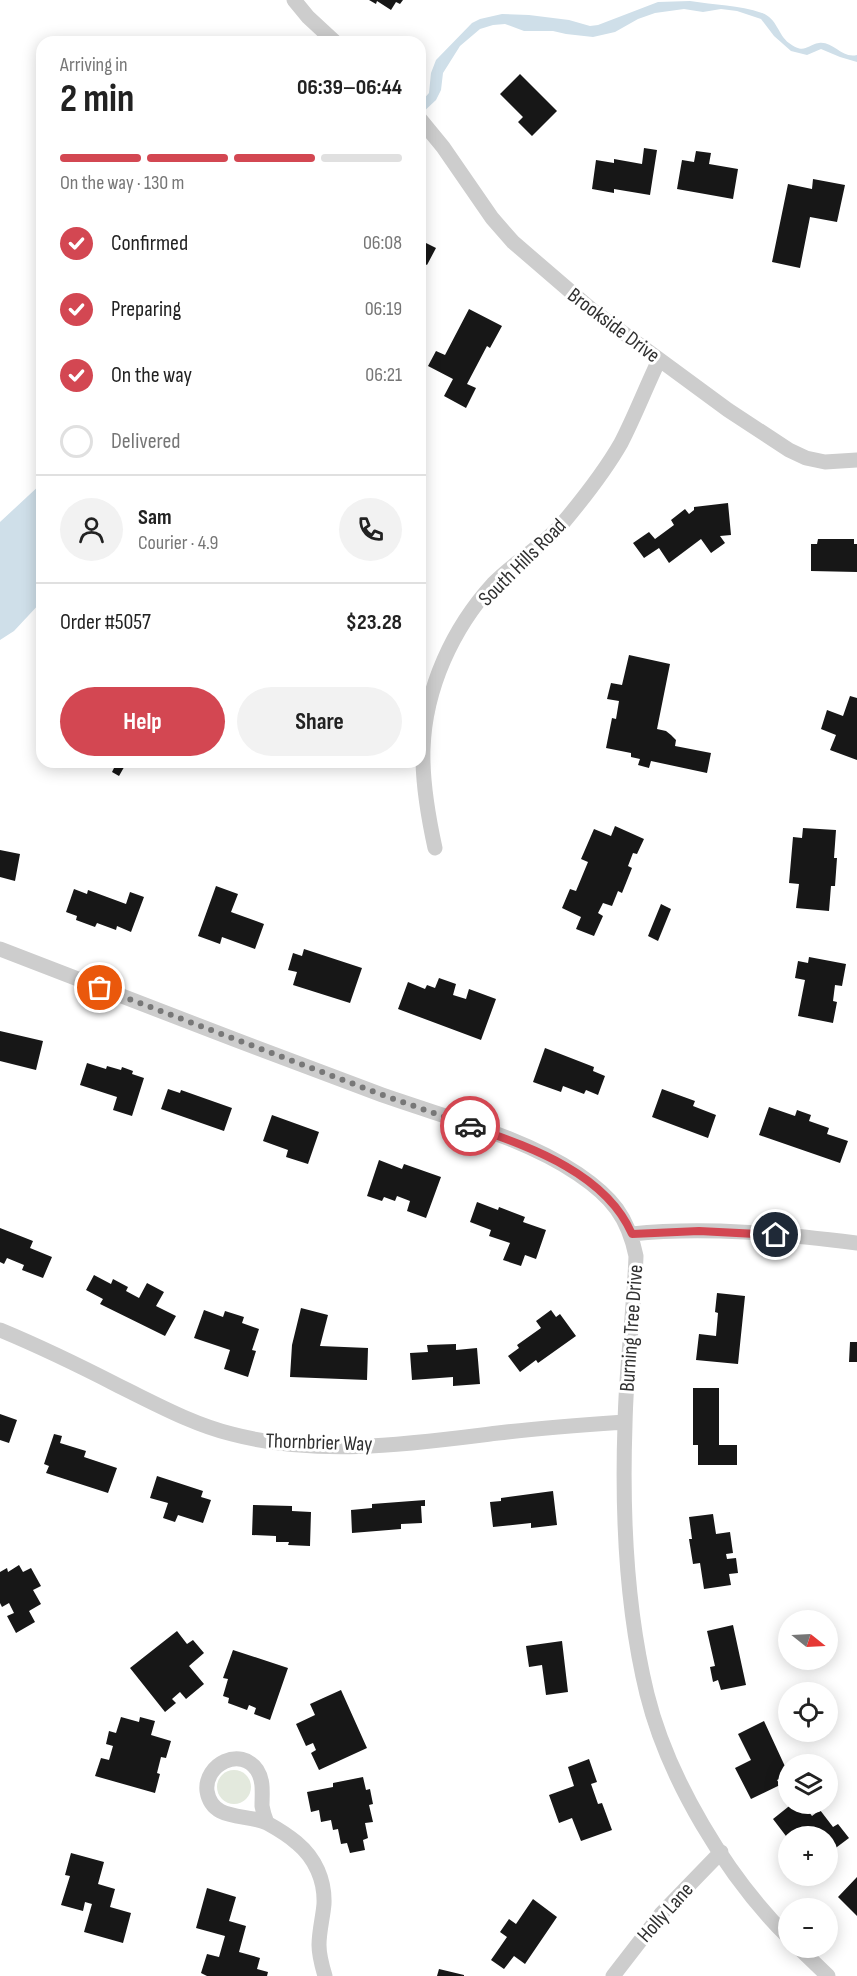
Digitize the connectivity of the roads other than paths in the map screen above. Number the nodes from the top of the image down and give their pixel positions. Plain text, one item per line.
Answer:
1 (294, 0) edge
2 (329, 36) edge
3 (426, 127) edge
4 (659, 360) junction
5 (857, 460) edge
6 (426, 716) edge
7 (424, 768) edge
8 (435, 848) dead end
9 (0, 949) edge
10 (632, 1234) junction
11 (857, 1243) edge
12 (0, 1330) edge
13 (625, 1422) junction
14 (267, 1823) junction
15 (720, 1852) junction
16 (778, 1926) edge
17 (809, 1958) edge
18 (325, 1976) edge
19 (613, 1976) edge
20 (828, 1976) edge

1 - 2 street
3 - 4 street, Brookside Drive
4 - 5 street, Brookside Drive
4 - 6 street, South Hills Road
7 - 8 street, South Hills Road
9 - 10 street, Burning Tree Drive
10 - 11 street
10 - 13 street, Burning Tree Drive
12 - 13 street, Thornbrier Way
13 - 15 street, Burning Tree Drive
14 - 14 street
14 - 18 street
15 - 16 street, Burning Tree Drive
15 - 19 street, Holly Lane
17 - 20 street

